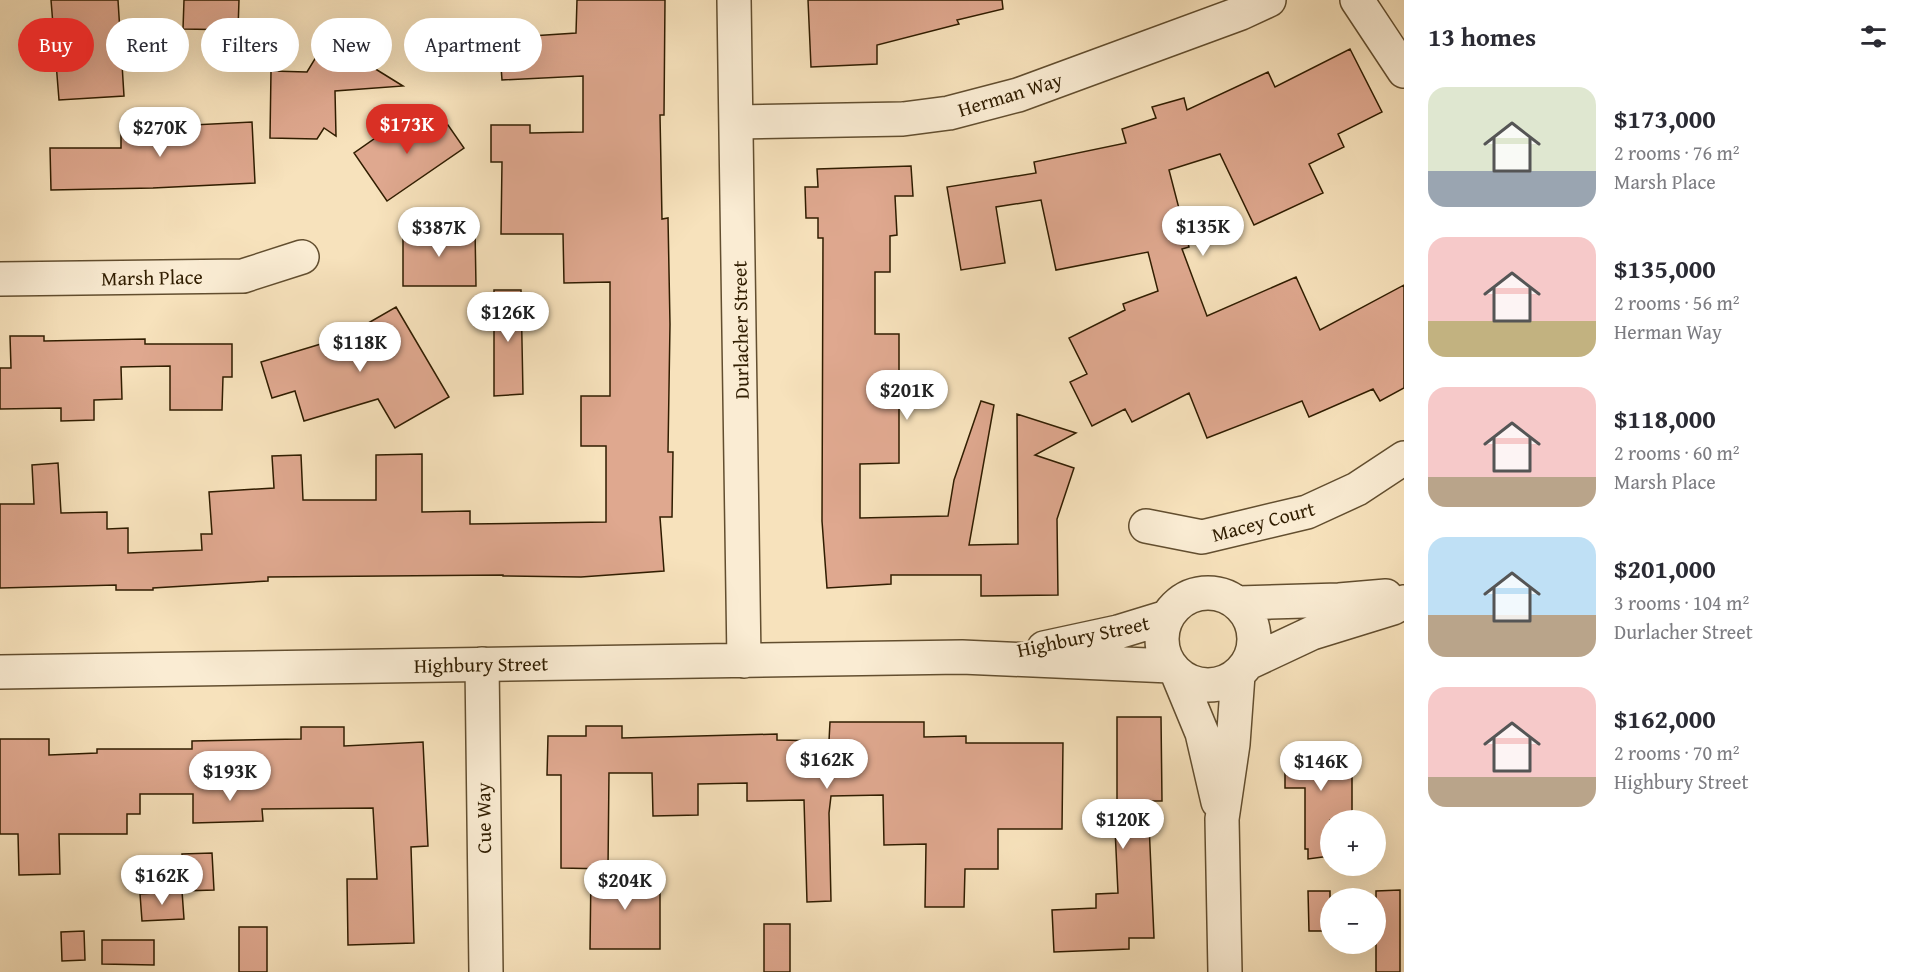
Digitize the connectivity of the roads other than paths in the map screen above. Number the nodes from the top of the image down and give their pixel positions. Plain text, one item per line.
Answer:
1 (734, 0) edge
2 (1269, 0) edge
3 (1357, 0) edge
4 (1404, 71) edge
5 (737, 122) junction
6 (302, 257) dead end
7 (0, 279) edge
8 (1404, 458) edge
9 (1146, 526) dead end
10 (1404, 594) edge
11 (1404, 602) edge
12 (1238, 603) junction
13 (1167, 617) junction
14 (962, 657) junction
15 (744, 661) junction
16 (482, 664) junction
17 (1243, 669) junction
18 (1174, 670) junction
19 (0, 672) edge
20 (1222, 819) junction
21 (486, 972) edge
22 (1224, 972) edge

1 - 5 street, Durlacher Street
2 - 5 street, Herman Way
3 - 4 street
5 - 15 street, Durlacher Street
6 - 7 street, Marsh Place
8 - 9 street, Macey Court
10 - 12 street
11 - 17 street
12 - 13 street
12 - 17 street
13 - 14 street, Highbury Street
13 - 18 street
14 - 15 street, Highbury Street
14 - 18 street, Highbury Street
15 - 16 street, Highbury Street
16 - 19 street, Highbury Street
16 - 21 street, Cue Way
17 - 18 street
17 - 20 street
18 - 20 street
20 - 22 street

